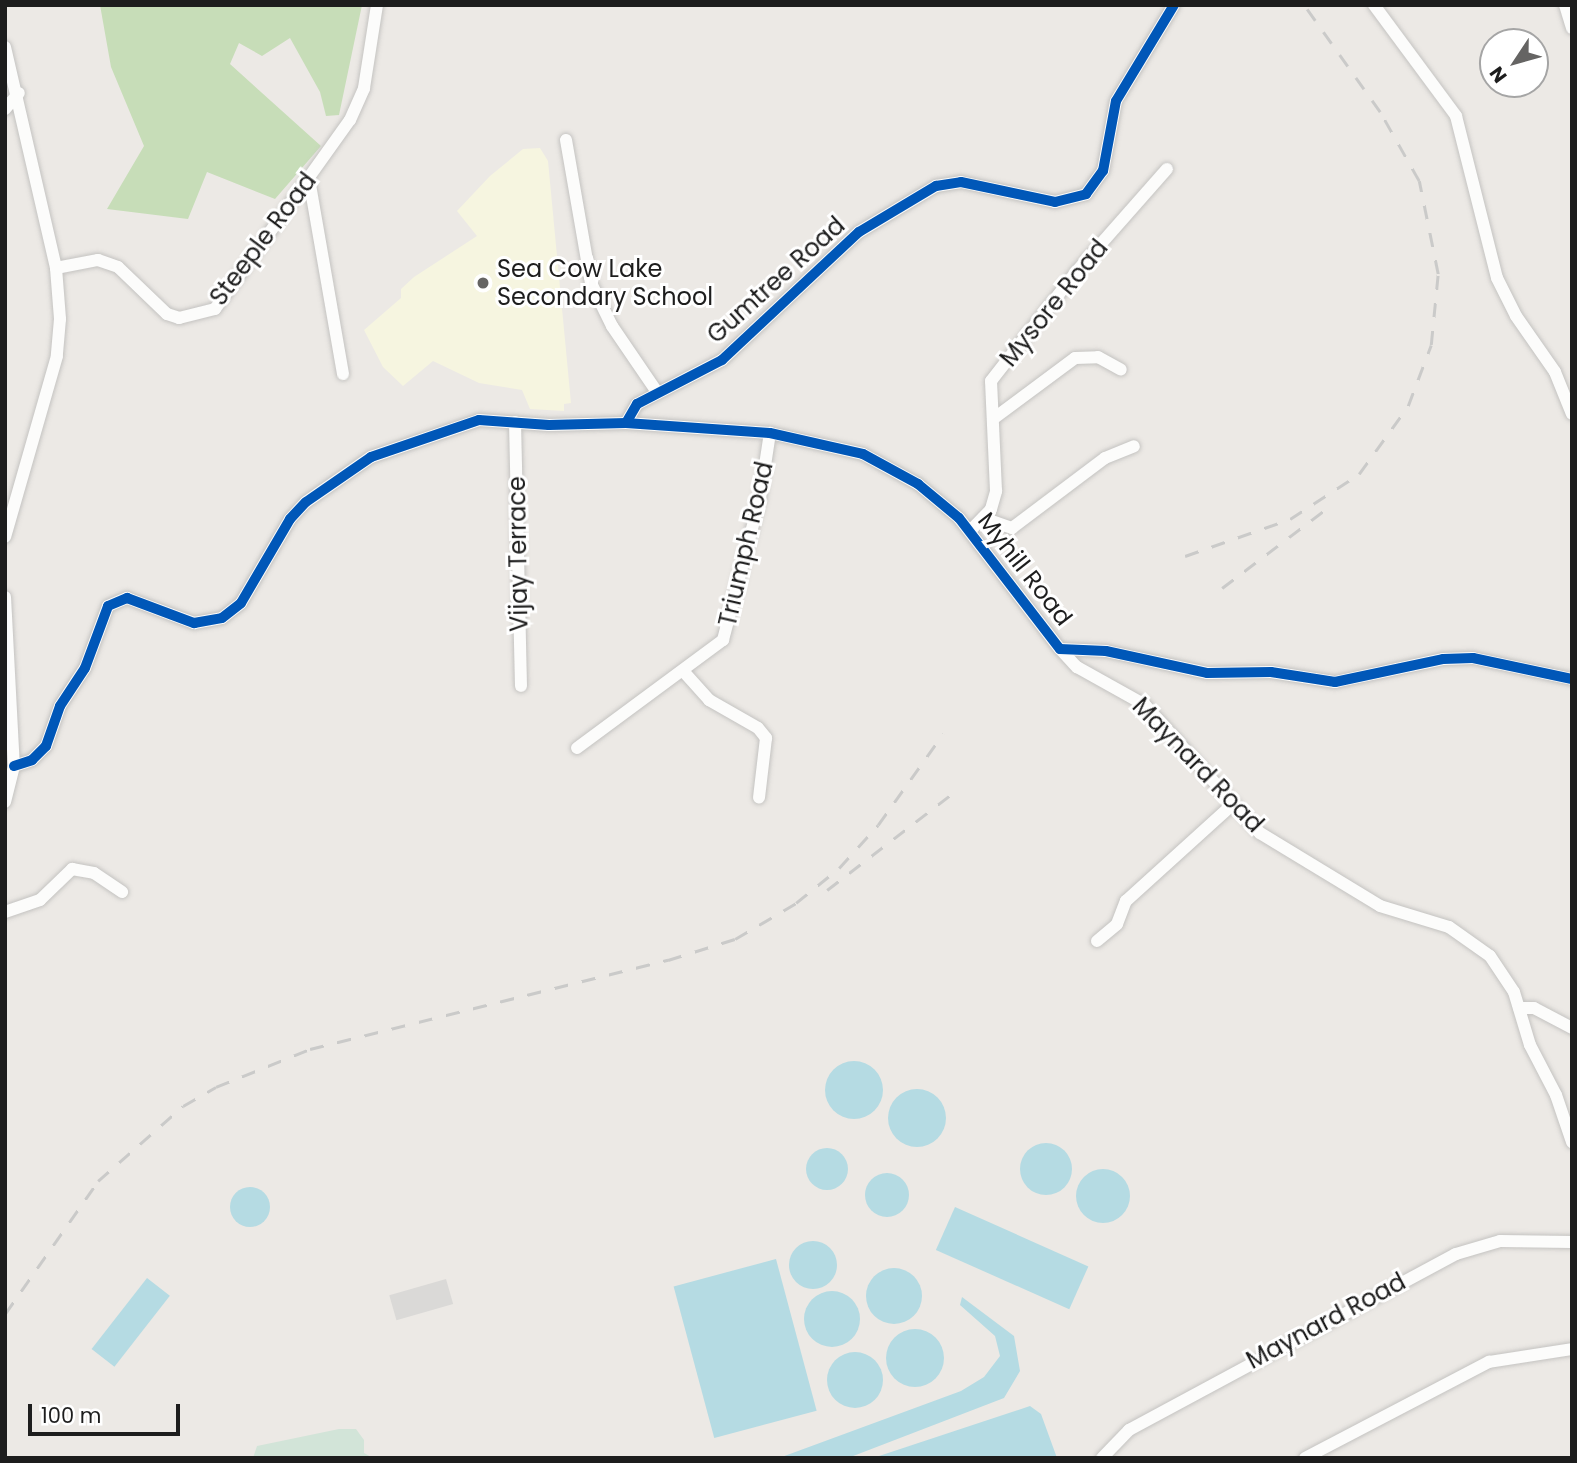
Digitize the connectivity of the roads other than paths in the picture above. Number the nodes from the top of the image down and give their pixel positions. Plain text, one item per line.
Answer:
1 (377, 5) edge
2 (1174, 5) edge
3 (1374, 5) edge
4 (1565, 5) edge
5 (1572, 28) edge
6 (5, 47) edge
7 (19, 93) junction
8 (5, 109) edge
9 (566, 141) dead end
10 (1167, 169) dead end
11 (309, 179) junction
12 (57, 268) junction
13 (1121, 370) dead end
14 (343, 374) dead end
15 (657, 392) junction
16 (1572, 414) edge
17 (993, 419) junction
18 (515, 422) junction
19 (626, 423) junction
20 (770, 433) junction
21 (1134, 446) dead end
22 (984, 518) junction
23 (970, 531) junction
24 (5, 537) edge
25 (5, 597) edge
26 (1060, 649) junction
27 (684, 672) junction
28 (1572, 679) edge
29 (521, 687) dead end
30 (577, 748) dead end
31 (14, 766) junction
32 (759, 799) dead end
33 (5, 802) edge
34 (1233, 805) junction
35 (122, 892) dead end
36 (5, 912) edge
37 (1097, 942) dead end
38 (1519, 1008) junction
39 (1572, 1028) edge
40 (1572, 1142) edge
41 (1572, 1242) edge
42 (1572, 1349) edge
43 (1101, 1458) edge
44 (1306, 1458) edge

1 - 11 street, Steeple Road
2 - 15 street, Gumtree Road
3 - 16 street
4 - 5 street
6 - 7 street
7 - 8 street
7 - 12 street
9 - 15 street
10 - 17 street, Mysore Road
11 - 12 street, Steeple Road
11 - 14 street
12 - 24 street
13 - 17 street
15 - 19 street, Gumtree Road
17 - 22 street, Mysore Road
18 - 19 street
18 - 29 street, Vijay Terrace
18 - 31 street
19 - 20 street, Myhill Road
20 - 23 street, Myhill Road
20 - 27 street, Triumph Road
21 - 22 street
22 - 23 street, Mysore Road
23 - 26 street, Myhill Road
25 - 31 street
26 - 28 street, Myhill Road
26 - 34 street, Maynard Road
27 - 30 street, Triumph Road
27 - 32 street
31 - 33 street
34 - 37 street
34 - 38 street, Maynard Road
35 - 36 street
38 - 39 street
38 - 40 street, Maynard Road
41 - 43 street, Maynard Road
42 - 44 street

